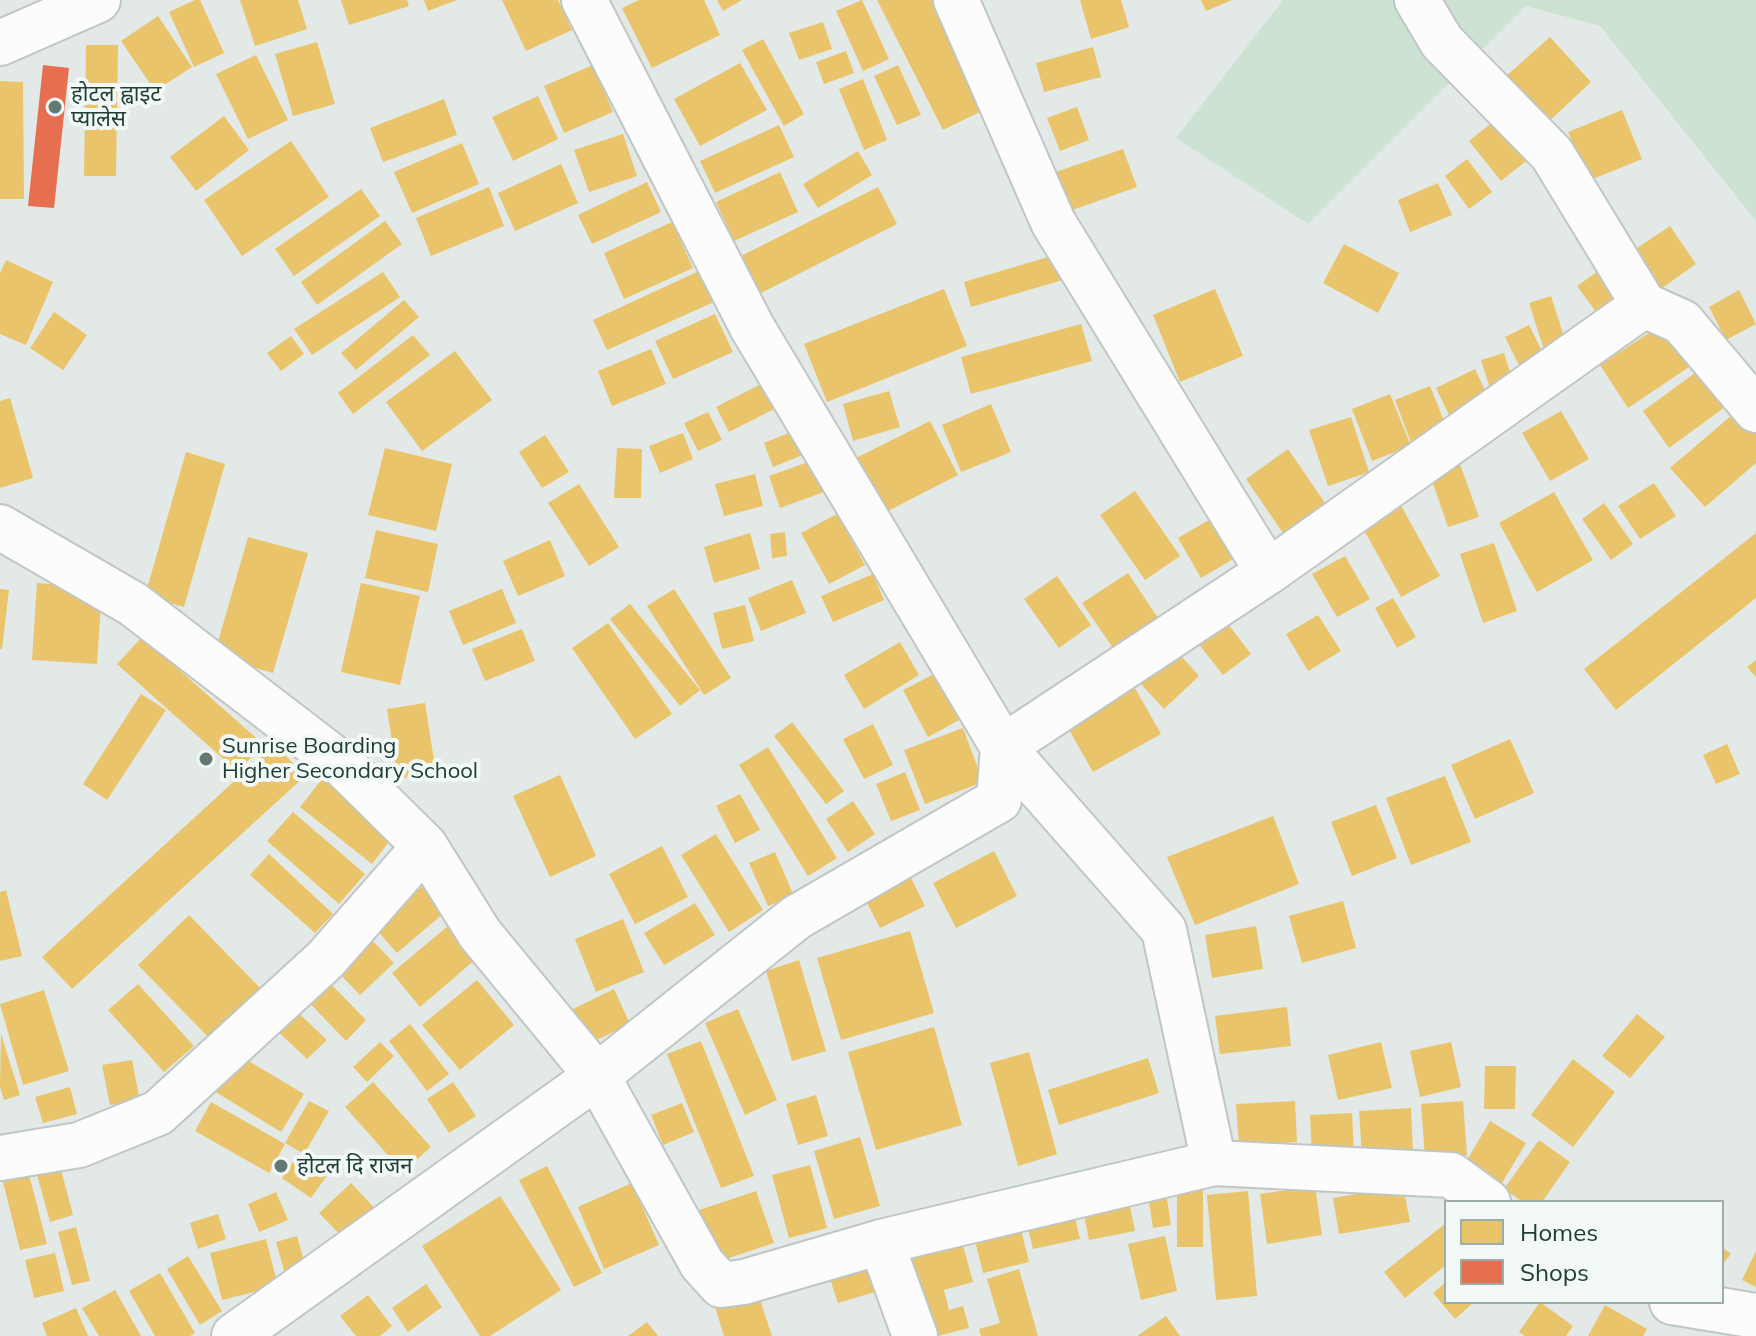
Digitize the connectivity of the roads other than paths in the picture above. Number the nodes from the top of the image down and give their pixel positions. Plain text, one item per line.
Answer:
1 (98, 0) edge
2 (584, 0) edge
3 (956, 0) edge
4 (1417, 0) edge
5 (0, 43) edge
6 (1644, 305) junction
7 (1756, 410) edge
8 (0, 527) edge
9 (1268, 572) junction
10 (1003, 747) junction
11 (425, 846) junction
12 (597, 1076) junction
13 (0, 1158) edge
14 (1214, 1163) junction
15 (1485, 1200) edge
16 (881, 1242) junction
17 (1674, 1315) edge
18 (1756, 1316) edge
19 (234, 1336) edge
20 (915, 1336) edge

1 - 5 street
2 - 10 street
3 - 9 street
4 - 6 street
6 - 7 street
6 - 9 street
8 - 11 street
9 - 10 street
10 - 12 street
10 - 14 street
11 - 12 street
11 - 13 street
12 - 16 street
12 - 19 street
14 - 15 street
14 - 16 street
16 - 20 street
17 - 18 street

